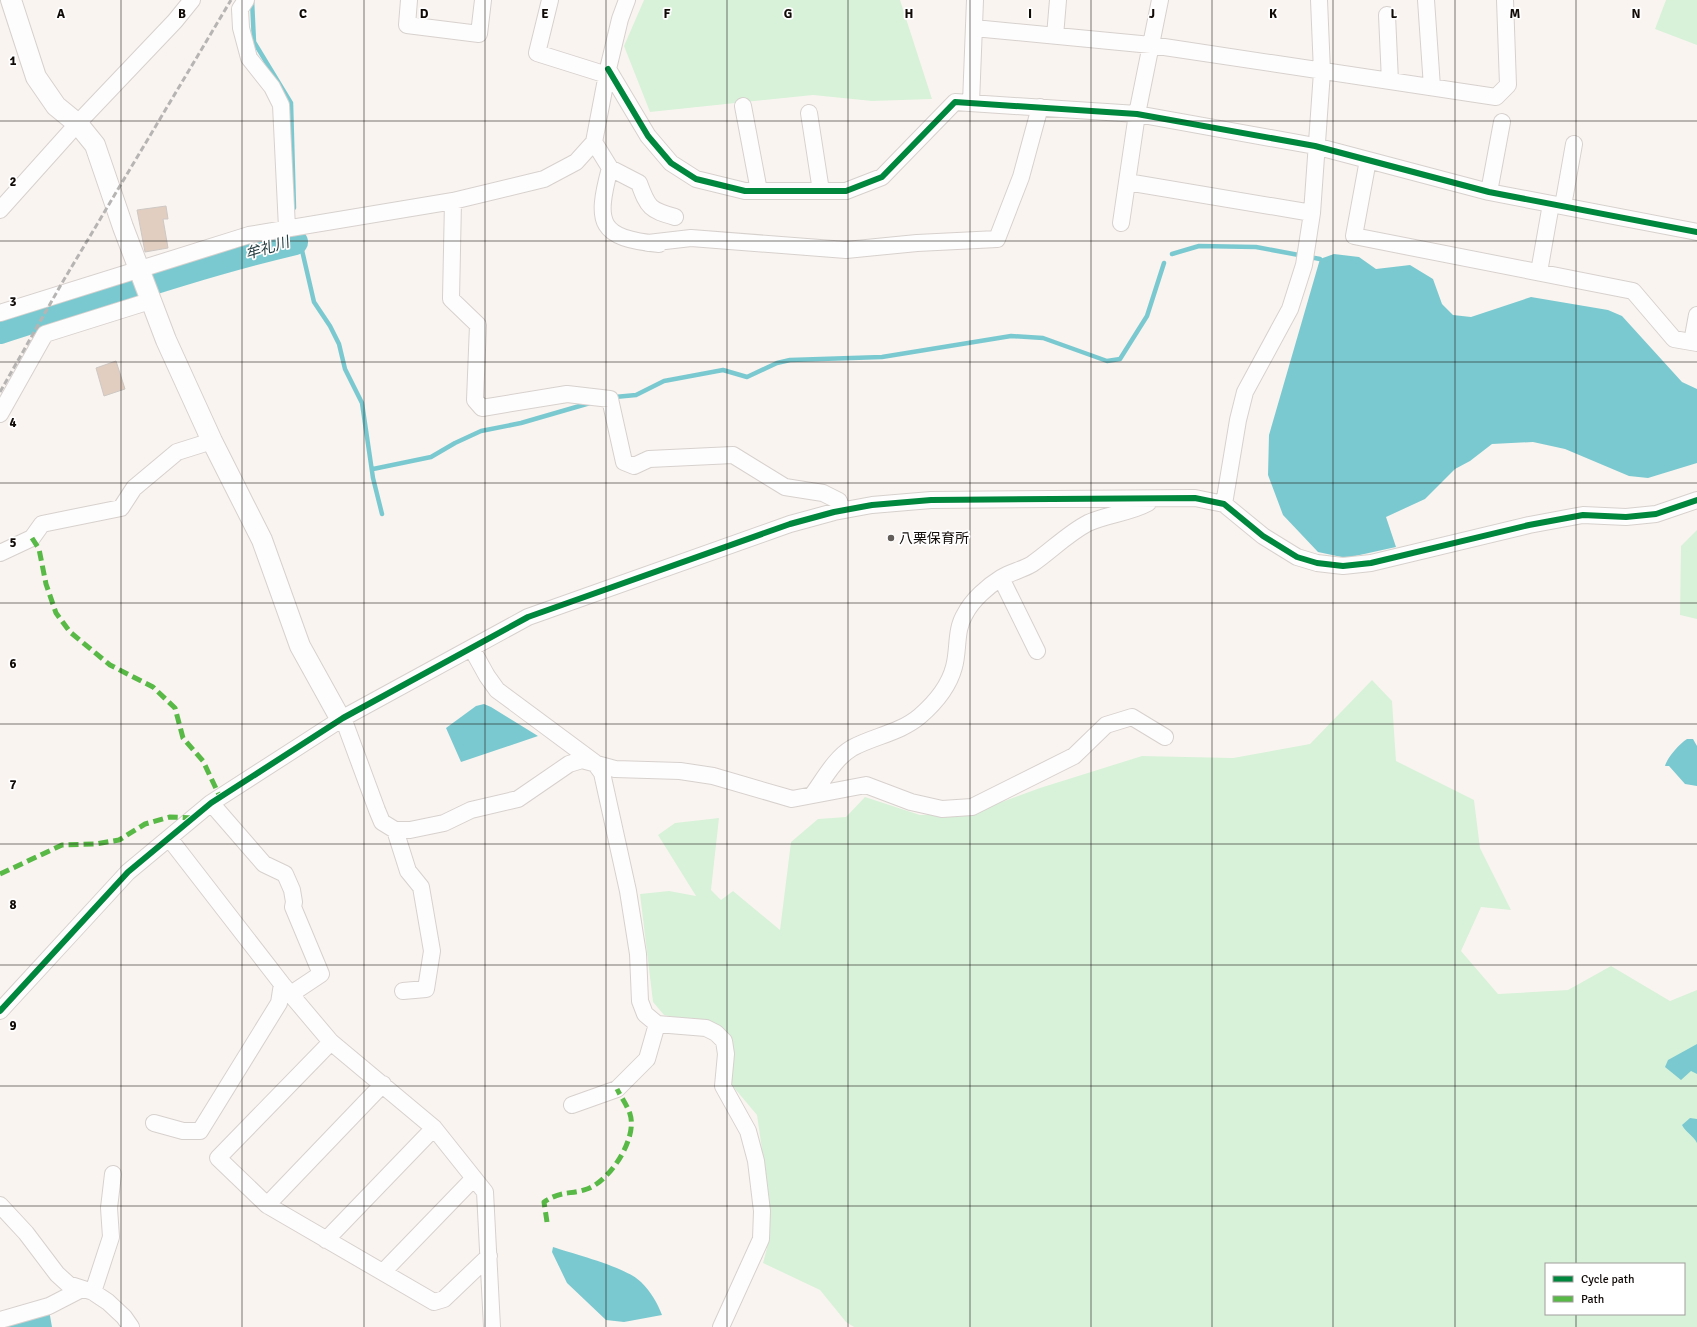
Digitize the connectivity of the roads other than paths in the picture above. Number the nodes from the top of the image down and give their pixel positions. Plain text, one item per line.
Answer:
1 (11, 0) edge
2 (192, 0) edge
3 (246, 0) edge
4 (409, 0) edge
5 (483, 0) edge
6 (550, 0) edge
7 (626, 0) edge
8 (975, 0) edge
9 (1058, 0) edge
10 (1160, 0) edge
11 (1319, 0) edge
12 (1426, 0) edge
13 (1505, 0) edge
14 (1387, 15) dead end
15 (974, 28) junction
16 (1055, 36) junction
17 (1151, 45) junction
18 (607, 72) junction
19 (1322, 72) junction
20 (1390, 82) junction
21 (1432, 88) junction
22 (971, 103) junction
23 (743, 106) dead end
24 (1040, 107) junction
25 (809, 113) dead end
26 (1137, 114) junction
27 (1502, 122) dead end
28 (78, 124) junction
29 (594, 142) junction
30 (1574, 144) dead end
31 (1315, 146) junction
32 (1368, 160) junction
33 (610, 168) junction
34 (1127, 182) junction
35 (758, 191) junction
36 (821, 191) junction
37 (1489, 192) junction
38 (453, 201) junction
39 (1557, 205) junction
40 (0, 210) edge
41 (1312, 213) junction
42 (675, 217) dead end
43 (1121, 223) dead end
44 (286, 228) junction
45 (1697, 232) edge
46 (648, 243) junction
47 (724, 251) dead end
48 (138, 269) junction
49 (1539, 272) junction
50 (149, 299) junction
51 (0, 313) edge
52 (1697, 315) edge
53 (1694, 343) edge
54 (0, 414) edge
55 (212, 442) junction
56 (1157, 498) junction
57 (1697, 500) edge
58 (1224, 504) junction
59 (842, 510) junction
60 (0, 553) edge
61 (1001, 578) junction
62 (472, 649) junction
63 (1037, 650) dead end
64 (342, 719) junction
65 (1165, 737) dead end
66 (594, 762) junction
67 (813, 794) junction
68 (211, 804) junction
69 (395, 830) junction
70 (169, 838) junction
71 (287, 989) junction
72 (403, 991) dead end
73 (0, 1011) edge
74 (657, 1024) junction
75 (331, 1042) junction
76 (383, 1084) junction
77 (572, 1105) dead end
78 (154, 1123) dead end
79 (434, 1128) junction
80 (113, 1174) dead end
81 (474, 1178) junction
82 (0, 1205) edge
83 (267, 1205) junction
84 (326, 1240) junction
85 (489, 1256) junction
86 (383, 1272) junction
87 (87, 1291) junction
88 (0, 1320) edge
89 (131, 1327) edge
90 (492, 1327) edge
91 (721, 1327) edge

1 - 28 street
2 - 28 street
3 - 44 street
4 - 5 street
6 - 18 street
7 - 18 street
8 - 15 street
9 - 16 street
10 - 17 street
11 - 19 street
12 - 21 street
13 - 21 street
14 - 20 street
15 - 16 street
15 - 22 street
16 - 17 street
17 - 19 street
17 - 26 street
18 - 29 street
18 - 35 street
19 - 20 street
19 - 31 street
20 - 21 street
22 - 24 street
22 - 36 street
23 - 35 street
24 - 26 street
24 - 46 street
25 - 36 street
26 - 31 street
26 - 34 street
27 - 37 street
28 - 40 street
28 - 48 street
29 - 33 street
29 - 38 street
30 - 39 street
31 - 32 street
31 - 41 street
32 - 37 street
32 - 49 street
33 - 42 street
33 - 46 street
34 - 41 street
34 - 43 street
35 - 36 street
37 - 39 street
38 - 44 street
38 - 59 street
39 - 45 street
39 - 49 street
41 - 58 street
44 - 48 street
46 - 47 street
48 - 50 street
48 - 51 street
49 - 53 street
50 - 54 street
50 - 55 street
52 - 53 street
55 - 60 street
55 - 64 street
56 - 58 street
56 - 59 street
56 - 61 street
57 - 58 street
59 - 62 street
61 - 63 street
61 - 67 street
62 - 64 street
62 - 66 street
64 - 68 street
64 - 69 street
65 - 67 street
66 - 67 street
66 - 69 street
66 - 74 street
68 - 70 street
68 - 71 street
69 - 72 street
70 - 71 street
70 - 73 street
71 - 75 street
71 - 78 street
74 - 77 street
74 - 91 street
75 - 76 street
75 - 83 street
76 - 79 street
76 - 83 street
79 - 81 street
79 - 84 street
80 - 87 street
81 - 85 street
81 - 86 street
82 - 87 street
83 - 84 street
84 - 86 street
85 - 86 street
85 - 90 street
87 - 88 street
87 - 89 street

